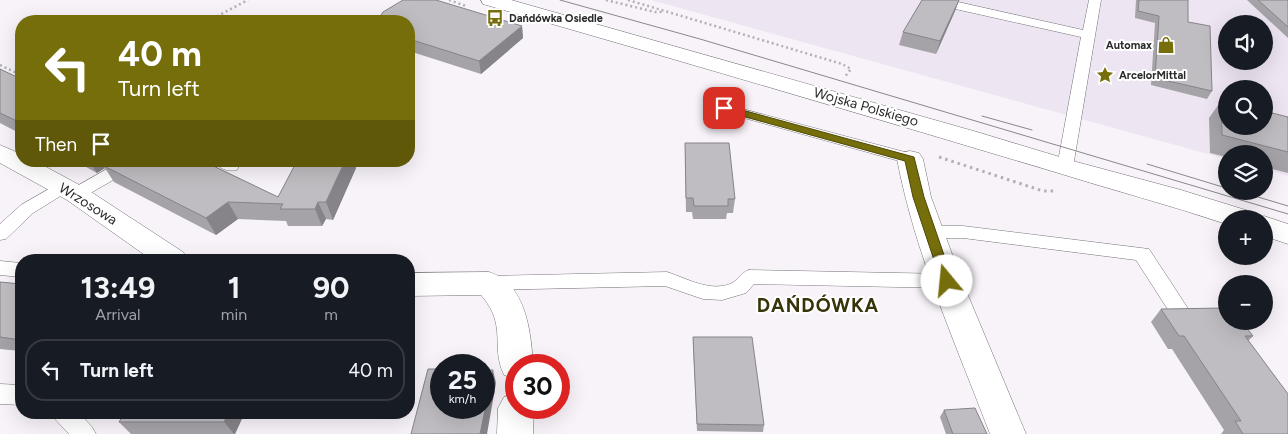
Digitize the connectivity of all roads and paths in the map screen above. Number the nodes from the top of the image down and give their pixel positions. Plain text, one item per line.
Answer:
1 (248, 0) edge
2 (490, 0) edge
3 (606, 0) edge
4 (628, 0) edge
5 (933, 0) edge
6 (1095, 0) edge
7 (663, 12) junction
8 (219, 15) edge
9 (1088, 35) junction
10 (0, 65) edge
11 (15, 72) edge
12 (842, 81) dead end
13 (724, 108) dead end
14 (0, 153) edge
15 (910, 159) joint
16 (15, 161) edge
17 (25, 167) edge
18 (120, 167) edge
19 (1065, 167) junction
20 (69, 191) junction
21 (1218, 211) edge
22 (1273, 229) edge
23 (932, 232) junction
24 (0, 234) edge
25 (1288, 234) edge
26 (164, 254) edge
27 (0, 268) edge
28 (15, 269) edge
29 (947, 281) junction
30 (489, 283) junction
31 (415, 285) edge
32 (1181, 313) edge
33 (515, 354) edge
34 (0, 394) edge
35 (15, 395) edge
36 (70, 419) edge
37 (516, 419) edge
38 (84, 434) edge
39 (515, 434) edge
40 (1008, 434) edge

1 - 8 path
2 - 19 main road, Wojska Polskiego
3 - 7 path
4 - 7 path
5 - 9 lane
6 - 9 lane
7 - 12 path
9 - 19 lane
10 - 11 path
13 - 15 lane
14 - 16 main road, Wrzosowa
15 - 23 main road
17 - 20 main road, Wrzosowa
18 - 20 lane
19 - 21 main road, Wojska Polskiego
20 - 24 lane
20 - 26 main road, Wrzosowa
22 - 25 main road
23 - 29 main road
23 - 32 lane
27 - 28 lane
29 - 30 lane
29 - 40 main road
30 - 31 main road
30 - 33 main road
34 - 35 lane
36 - 38 lane
37 - 39 main road

